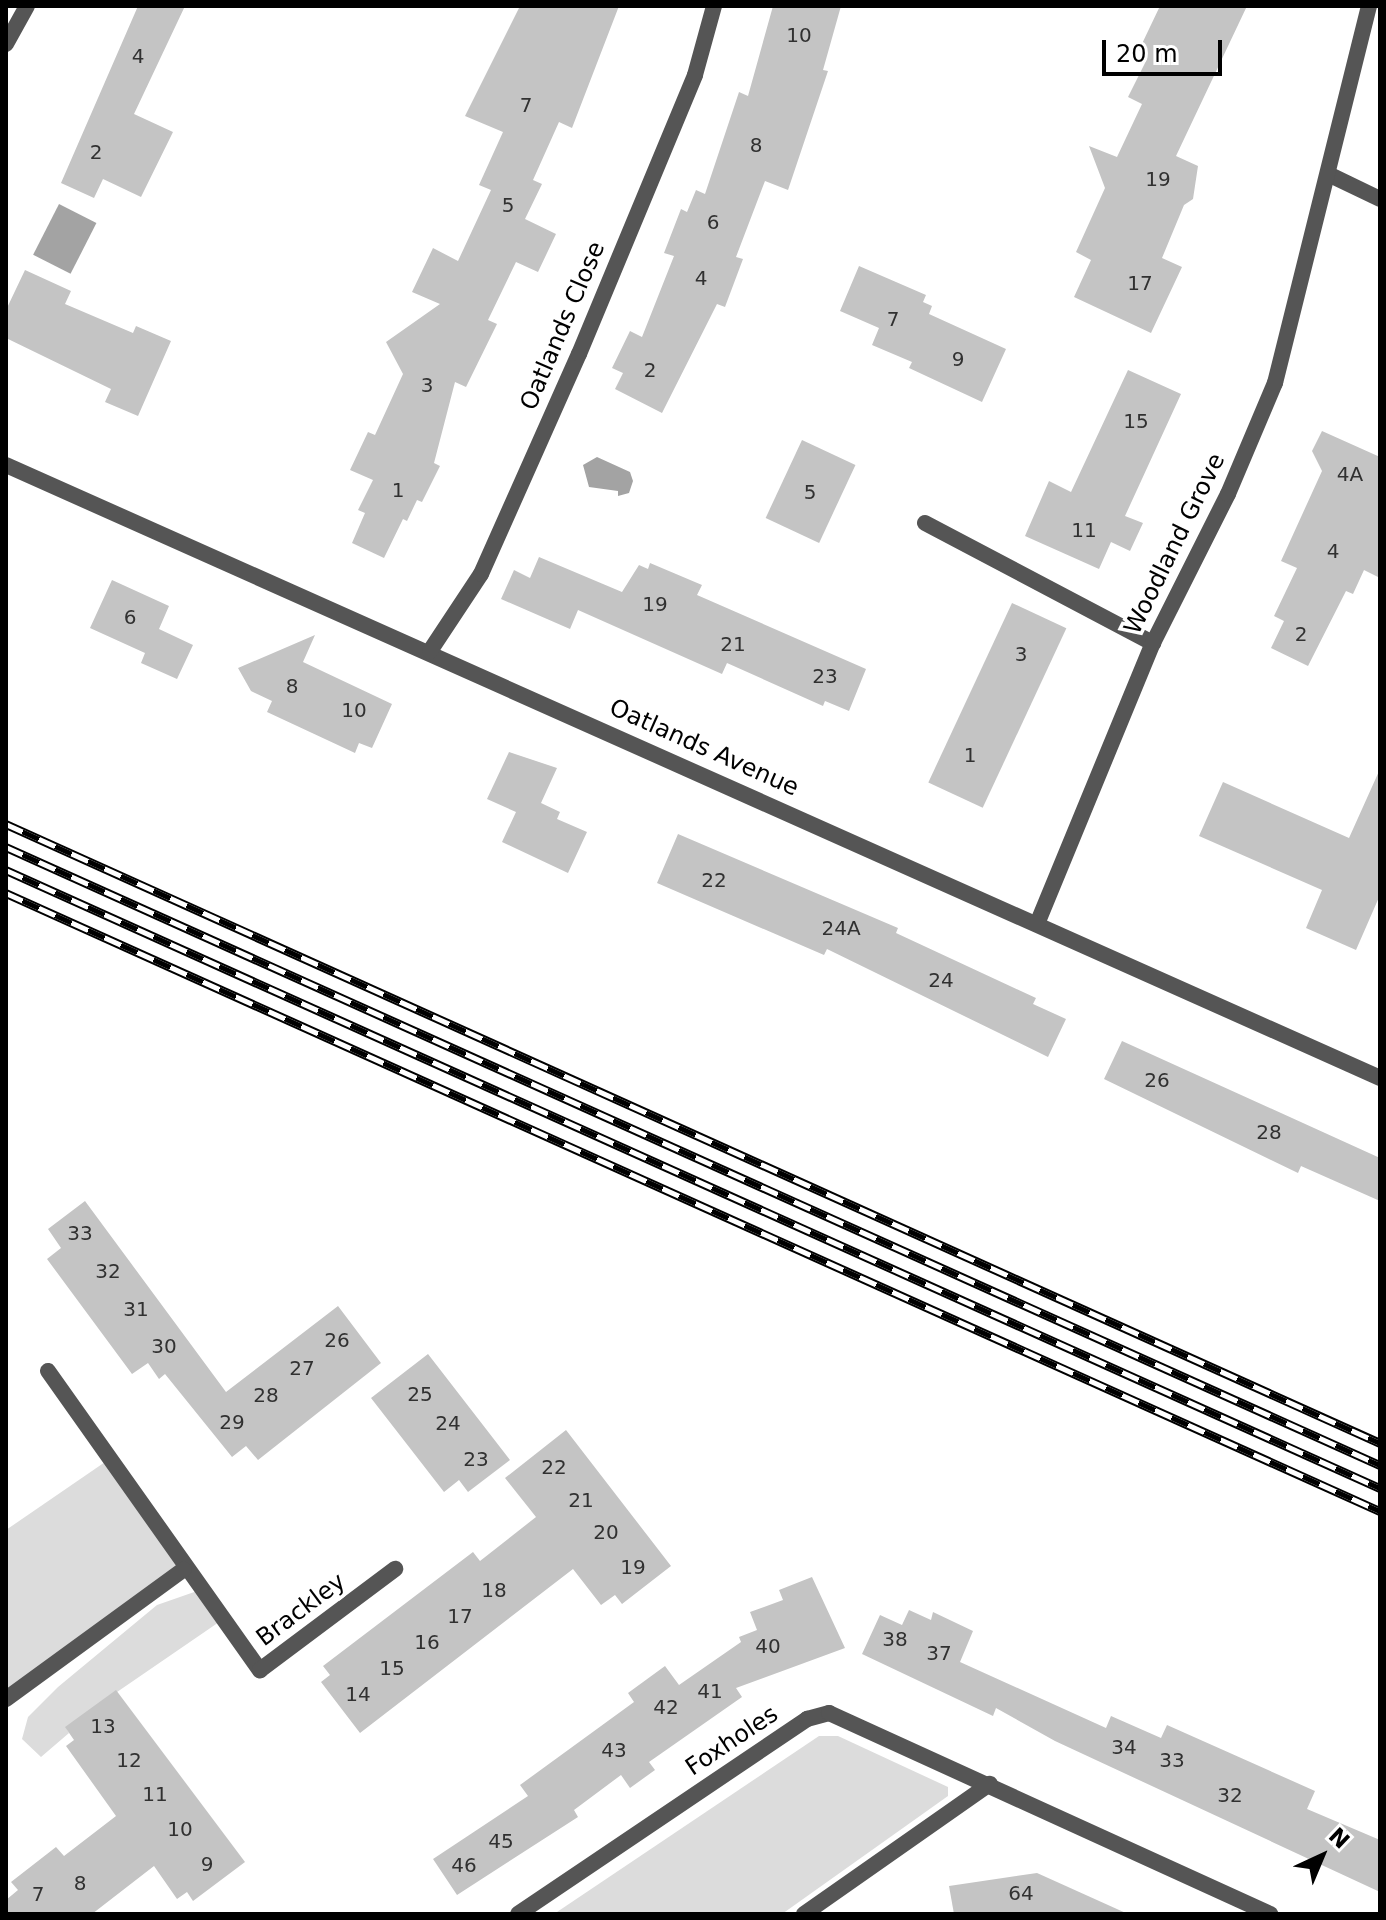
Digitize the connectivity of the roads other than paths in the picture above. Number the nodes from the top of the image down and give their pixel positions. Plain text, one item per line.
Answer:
1 (27, 6) edge
2 (714, 6) edge
3 (1369, 6) edge
4 (6, 44) edge
5 (1328, 174) junction
6 (1380, 199) edge
7 (6, 465) edge
8 (925, 523) dead end
9 (1153, 643) junction
10 (430, 651) junction
11 (1037, 924) junction
12 (1380, 1078) edge
13 (48, 1371) dead end
14 (184, 1569) junction
15 (395, 1569) dead end
16 (6, 1699) edge
17 (990, 1784) junction
18 (518, 1914) edge
19 (804, 1914) edge
20 (1270, 1914) edge

1 - 4 street
2 - 10 street, Oatlands Close
3 - 5 street, Woodland Grove
5 - 6 street
5 - 9 street, Woodland Grove
7 - 10 street, Oatlands Avenue
8 - 9 street
9 - 11 street, Woodland Grove
10 - 11 street, Oatlands Avenue
11 - 12 street, Oatlands Avenue
13 - 14 street, Brackley
14 - 15 street, Brackley
14 - 16 street
17 - 18 street, Foxholes
17 - 19 street
17 - 20 street, Foxholes

